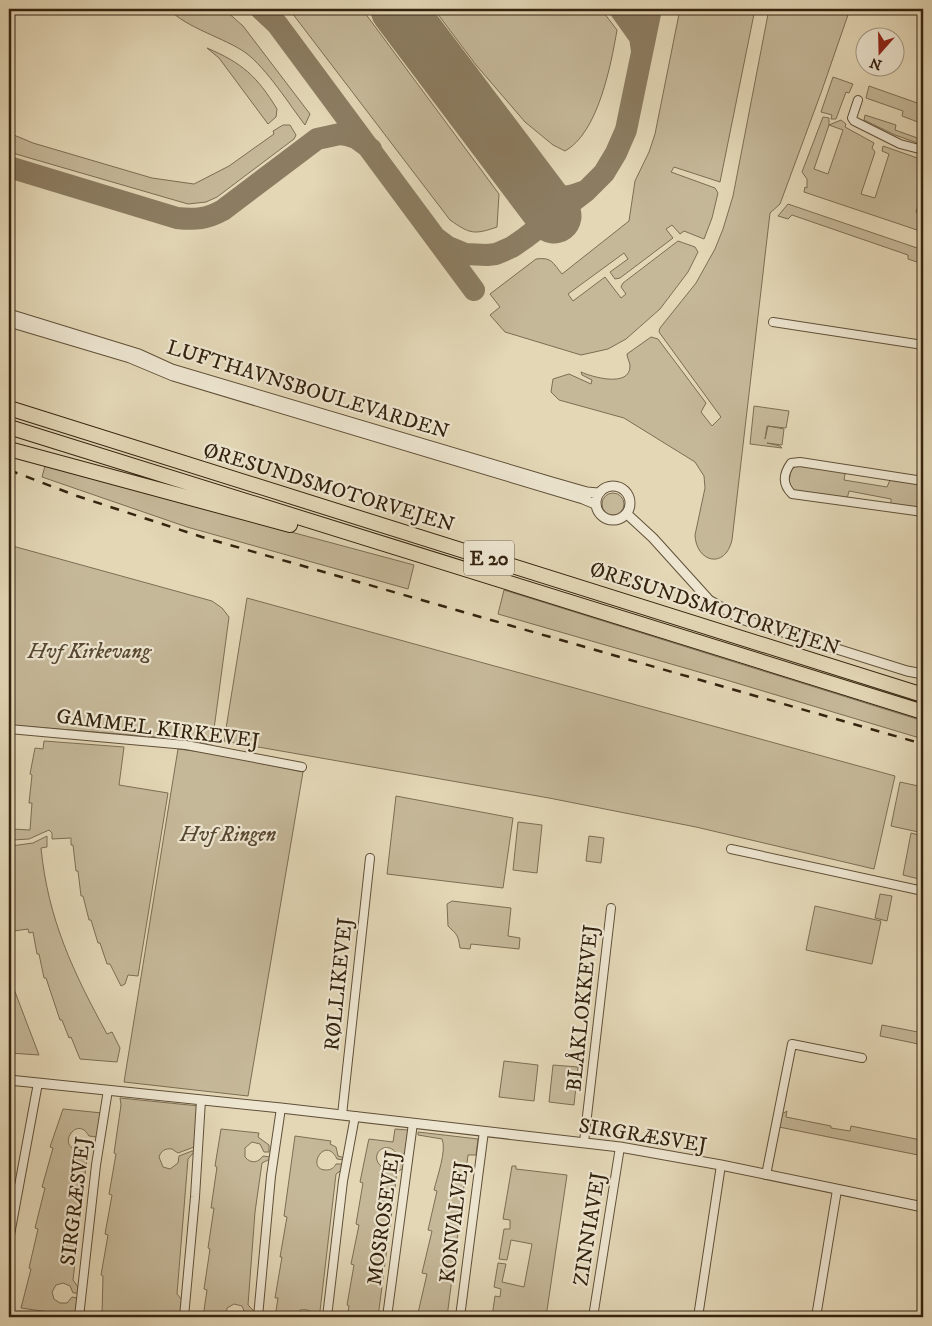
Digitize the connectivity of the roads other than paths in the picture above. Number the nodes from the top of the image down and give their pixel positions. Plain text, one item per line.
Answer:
1 (858, 100) dead end
2 (923, 150) edge
3 (9, 314) edge
4 (9, 322) edge
5 (774, 322) dead end
6 (923, 345) edge
7 (9, 403) edge
8 (9, 408) edge
9 (54, 422) junction
10 (9, 427) edge
11 (9, 449) edge
12 (923, 481) edge
13 (598, 493) junction
14 (595, 504) junction
15 (923, 512) edge
16 (627, 514) junction
17 (428, 558) junction
18 (923, 674) edge
19 (923, 695) edge
20 (923, 712) edge
21 (9, 729) edge
22 (302, 767) dead end
23 (731, 849) dead end
24 (370, 858) dead end
25 (923, 891) edge
26 (611, 908) dead end
27 (862, 1058) dead end
28 (9, 1080) edge
29 (38, 1083) junction
30 (108, 1090) junction
31 (202, 1100) junction
32 (281, 1108) junction
33 (342, 1115) junction
34 (355, 1116) junction
35 (413, 1123) junction
36 (484, 1132) junction
37 (584, 1142) junction
38 (620, 1147) junction
39 (721, 1165) junction
40 (766, 1175) junction
41 (9, 1188) edge
42 (19, 1189) junction
43 (837, 1190) junction
44 (923, 1207) edge
45 (9, 1240) edge
46 (79, 1317) edge
47 (184, 1317) edge
48 (258, 1317) edge
49 (327, 1317) edge
50 (387, 1317) edge
51 (460, 1317) edge
52 (593, 1317) edge
53 (698, 1317) edge
54 (816, 1317) edge

1 - 2 street
3 - 13 street, LUFTHAVNSBOULEVARDEN
4 - 14 street, LUFTHAVNSBOULEVARDEN
5 - 6 street
7 - 9 highway
8 - 9 highway, ØRESUNDSMOTORVEJEN / E 20
9 - 19 highway, ØRESUNDSMOTORVEJEN / E 20
10 - 17 highway, ØRESUNDSMOTORVEJEN / E 20
11 - 17 highway
12 - 15 street
13 - 14 street
13 - 16 street
14 - 16 street
16 - 18 street
17 - 20 highway, ØRESUNDSMOTORVEJEN / E 20
21 - 22 street, GAMMEL KIRKEVEJ
23 - 25 street
24 - 33 street, RØLLIKEVEJ
26 - 37 street, BLÅKLOKKEVEJ
27 - 40 street
28 - 29 street, SIRGRÆSVEJ
29 - 30 street, SIRGRÆSVEJ
29 - 42 street
30 - 31 street, SIRGRÆSVEJ
30 - 46 street, SIRGRÆSVEJ
31 - 32 street, SIRGRÆSVEJ
31 - 47 street
32 - 33 street, SIRGRÆSVEJ
32 - 48 street
33 - 34 street, SIRGRÆSVEJ
34 - 35 street, SIRGRÆSVEJ
34 - 49 street
35 - 36 street, SIRGRÆSVEJ
35 - 50 street, MOSROSEVEJ
36 - 37 street, SIRGRÆSVEJ
36 - 51 street, KONVALVEJ
37 - 38 street, SIRGRÆSVEJ
38 - 39 street, SIRGRÆSVEJ
38 - 52 street, ZINNIAVEJ
39 - 40 street, SIRGRÆSVEJ
39 - 53 street
40 - 43 street, SIRGRÆSVEJ
41 - 42 street
42 - 45 street
43 - 44 street, SIRGRÆSVEJ
43 - 54 street

